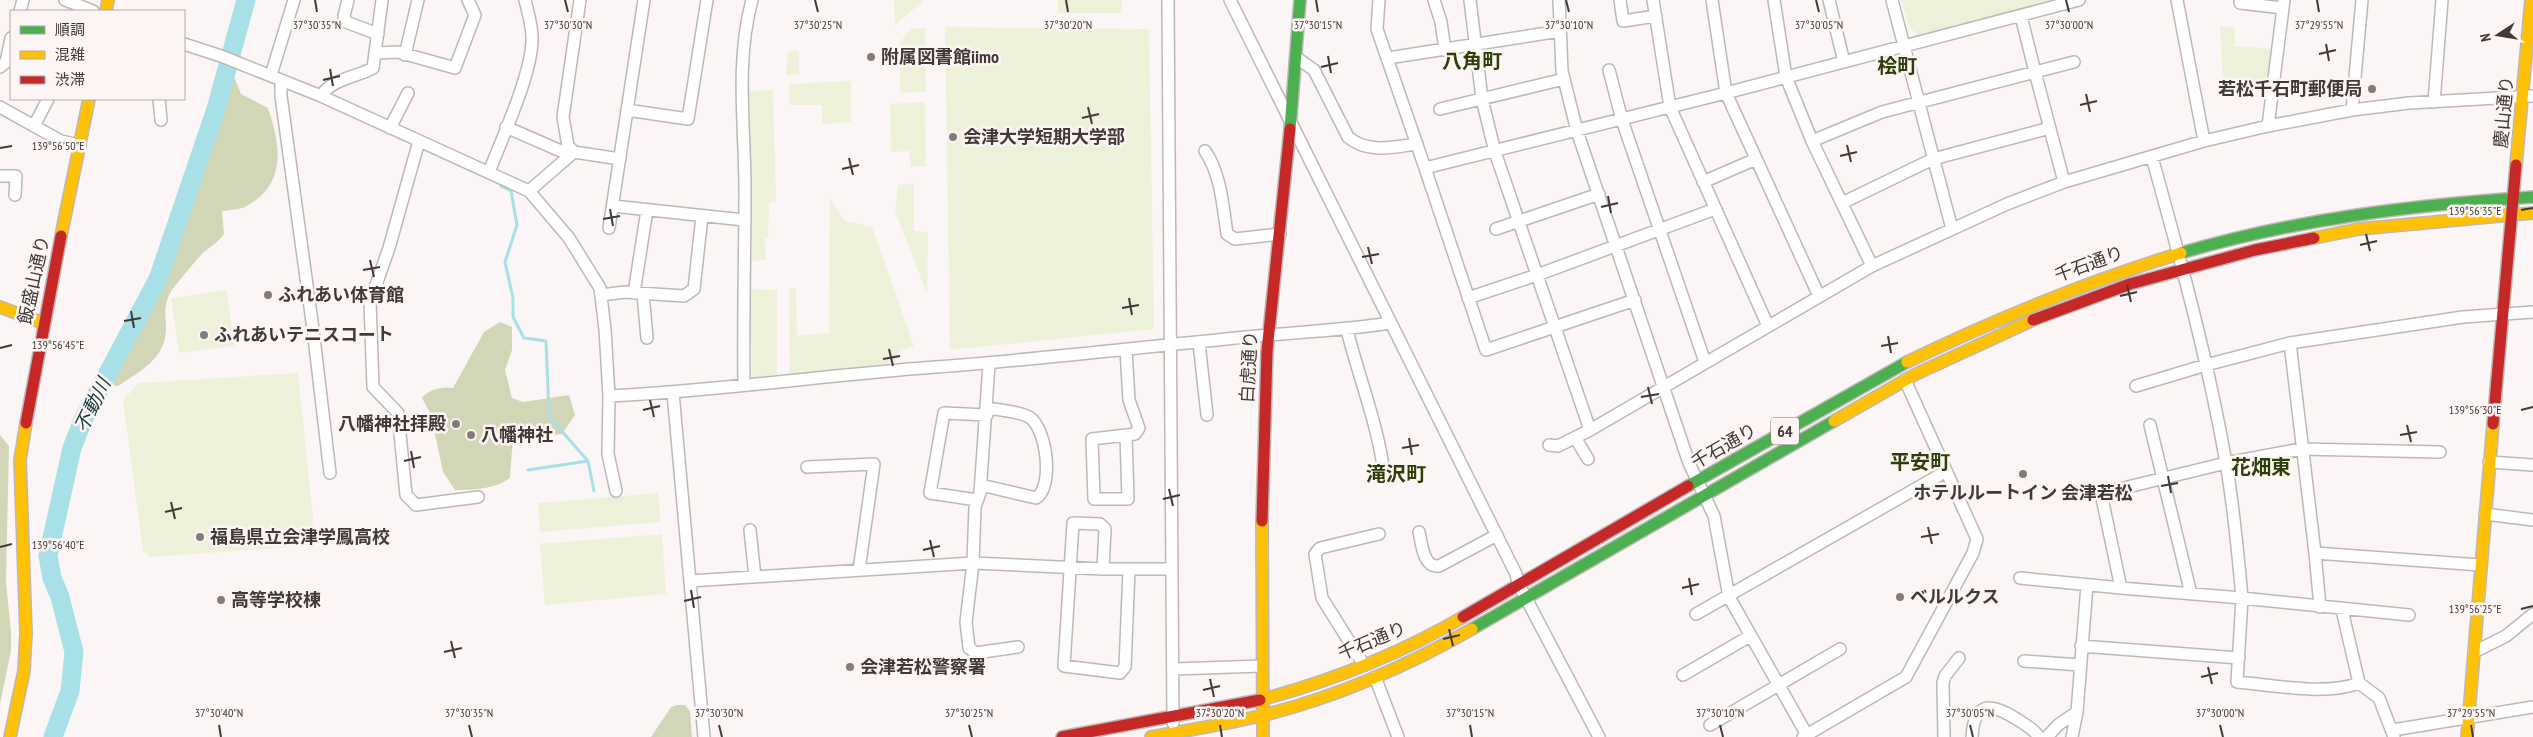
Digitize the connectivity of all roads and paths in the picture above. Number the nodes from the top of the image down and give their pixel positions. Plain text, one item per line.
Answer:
1 (65, 0) edge
2 (294, 0) edge
3 (348, 0) edge
4 (382, 0) edge
5 (418, 0) edge
6 (468, 0) edge
7 (525, 0) edge
8 (580, 0) edge
9 (644, 0) edge
10 (707, 0) edge
11 (752, 0) edge
12 (1168, 0) edge
13 (1230, 0) edge
14 (1300, 0) edge
15 (1379, 0) edge
16 (1434, 0) edge
17 (1470, 0) edge
18 (1559, 0) edge
19 (1620, 0) edge
20 (1654, 0) edge
21 (1712, 0) edge
22 (1774, 0) edge
23 (1830, 0) edge
24 (1892, 0) edge
25 (2079, 0) edge
26 (2177, 0) edge
27 (2362, 0) edge
28 (2442, 0) edge
29 (2531, 0) edge
30 (2240, 3) dead end
31 (2284, 4) edge
32 (91, 10) edge
33 (1656, 16) junction
34 (2021, 16) junction
35 (1560, 31) junction
36 (378, 34) junction
37 (7, 39) edge
38 (185, 44) edge
39 (1476, 46) junction
40 (1904, 46) junction
41 (1445, 50) junction
42 (376, 53) junction
43 (405, 54) junction
44 (1297, 58) junction
45 (1388, 58) junction
46 (1844, 62) junction
47 (2074, 62) dead end
48 (0, 67) edge
49 (1609, 70) dead end
50 (2035, 72) junction
51 (1786, 77) junction
52 (276, 78) junction
53 (1564, 79) junction
54 (408, 93) dead end
55 (1726, 93) junction
56 (321, 96) junction
57 (2528, 96) edge
58 (1482, 99) junction
59 (47, 100) edge
60 (89, 100) edge
61 (159, 100) edge
62 (1917, 102) junction
63 (2434, 102) junction
64 (0, 107) edge
65 (1670, 107) junction
66 (627, 110) junction
67 (1440, 110) dead end
68 (2352, 110) junction
69 (161, 120) dead end
70 (1622, 120) junction
71 (1291, 123) junction
72 (34, 126) junction
73 (2268, 126) junction
74 (506, 127) junction
75 (390, 128) junction
76 (2050, 128) junction
77 (1577, 131) junction
78 (419, 141) junction
79 (1812, 141) junction
80 (2204, 141) junction
81 (1417, 144) junction
82 (80, 145) junction
83 (1205, 151) dead end
84 (1495, 152) junction
85 (572, 154) junction
86 (2152, 157) junction
87 (620, 159) junction
88 (1756, 159) junction
89 (1933, 159) junction
90 (1425, 168) junction
91 (489, 172) junction
92 (0, 176) edge
93 (1703, 182) junction
94 (2064, 182) junction
95 (529, 191) junction
96 (1599, 194) junction
97 (15, 195) dead end
98 (2533, 197) edge
99 (2514, 198) junction
100 (1842, 203) junction
101 (613, 206) junction
102 (1715, 209) junction
103 (647, 210) junction
104 (2533, 213) edge
105 (2512, 214) junction
106 (702, 216) junction
107 (744, 220) junction
108 (1519, 222) junction
109 (609, 228) dead end
110 (1496, 229) dead end
111 (1952, 229) junction
112 (1659, 230) junction
113 (1280, 234) junction
114 (1617, 246) junction
115 (2178, 252) junction
116 (1872, 266) junction
117 (2182, 268) junction
118 (1537, 275) junction
119 (638, 293) junction
120 (601, 295) junction
121 (1819, 296) junction
122 (1468, 298) junction
123 (1635, 300) junction
124 (0, 307) edge
125 (2533, 312) edge
126 (2502, 313) junction
127 (43, 323) junction
128 (1390, 323) junction
129 (1768, 326) junction
130 (1554, 327) junction
131 (1347, 330) junction
132 (1268, 335) junction
133 (647, 338) dead end
134 (1198, 343) junction
135 (2290, 343) junction
136 (1169, 346) junction
137 (1126, 350) junction
138 (1705, 362) junction
139 (989, 364) junction
140 (2206, 365) junction
141 (1905, 380) junction
142 (744, 385) junction
143 (1664, 385) junction
144 (2136, 386) dead end
145 (673, 393) junction
146 (609, 396) junction
147 (987, 411) junction
148 (1207, 415) dead end
149 (2150, 425) dead end
150 (1590, 430) junction
151 (1126, 436) junction
152 (1576, 439) junction
153 (1548, 445) dead end
154 (2301, 449) junction
155 (2440, 452) dead end
156 (1588, 459) dead end
157 (2490, 462) junction
158 (2226, 463) junction
159 (2533, 465) edge
160 (806, 467) dead end
161 (1945, 472) junction
162 (330, 473) dead end
163 (1384, 473) dead end
164 (2164, 478) junction
165 (1698, 480) junction
166 (981, 485) junction
167 (616, 491) dead end
168 (1706, 494) junction
169 (478, 497) dead end
170 (978, 500) junction
171 (2484, 514) junction
172 (2533, 520) edge
173 (750, 530) dead end
174 (1419, 532) dead end
175 (1379, 534) dead end
176 (1497, 535) junction
177 (2315, 553) junction
178 (973, 563) junction
179 (2480, 565) junction
180 (1071, 568) junction
181 (1103, 569) junction
182 (1171, 569) junction
183 (859, 570) junction
184 (1129, 570) junction
185 (756, 577) junction
186 (2020, 578) dead end
187 (690, 581) junction
188 (1518, 583) junction
189 (2087, 585) junction
190 (2121, 588) junction
191 (2191, 594) junction
192 (1729, 597) junction
193 (1526, 598) junction
194 (2242, 598) junction
195 (2320, 607) junction
196 (2342, 610) junction
197 (1696, 614) dead end
198 (2409, 616) dead end
199 (2531, 620) edge
200 (1750, 636) junction
201 (2082, 646) junction
202 (1018, 647) dead end
203 (1840, 649) dead end
204 (2474, 652) junction
205 (1959, 658) dead end
206 (2239, 658) junction
207 (2024, 661) dead end
208 (1364, 665) junction
209 (2080, 665) junction
210 (1262, 666) junction
211 (1174, 669) junction
212 (1683, 675) dead end
213 (1375, 677) junction
214 (2359, 683) junction
215 (1779, 686) junction
216 (1262, 699) junction
217 (2533, 707) edge
218 (2077, 712) junction
219 (1263, 715) junction
220 (1173, 717) junction
221 (2469, 718) junction
222 (1710, 725) dead end
223 (2394, 733) edge
224 (1173, 735) edge
225 (1805, 736) edge
226 (10, 737) edge
227 (704, 737) edge
228 (1062, 737) edge
229 (1151, 737) edge
230 (1263, 737) edge
231 (1398, 737) edge
232 (1599, 737) edge
233 (1944, 737) edge
234 (1972, 737) edge
235 (2039, 737) edge
236 (2047, 737) edge
237 (2072, 737) edge
238 (2467, 737) edge

1 - 32 street
2 - 52 street
3 - 36 street
4 - 36 street
5 - 43 street
6 - 43 street
7 - 74 street
8 - 85 street
9 - 66 street
10 - 66 street
11 - 107 street
12 - 136 street
13 - 71 street
14 - 44 main road, 白虎通り
15 - 45 street
16 - 41 street
17 - 39 street
18 - 35 street
19 - 33 street
20 - 33 street
21 - 55 street
22 - 51 street
23 - 46 street
24 - 40 street
25 - 34 street
26 - 80 street
27 - 68 street
28 - 63 street
29 - 57 main road, 慶山通り
30 - 31 street
31 - 73 street
33 - 65 street
34 - 40 street
34 - 50 street
35 - 39 street
35 - 53 street
36 - 42 street
37 - 48 street
38 - 52 street
39 - 41 street
39 - 58 street
40 - 46 street
40 - 62 street
41 - 45 street
42 - 43 street
42 - 56 street
44 - 71 main road, 白虎通り
44 - 81 street
45 - 81 street
46 - 51 street
47 - 50 street
49 - 70 street
50 - 62 street
50 - 76 street
51 - 55 street
51 - 79 street
52 - 56 street
52 - 162 street
53 - 58 street
53 - 77 street
54 - 75 street
55 - 65 street
55 - 88 street
56 - 75 street
57 - 63 street
57 - 99 main road, 慶山通り
58 - 67 street
58 - 84 street
59 - 72 street
60 - 82 main road, 飯盛山通り
61 - 69 street
62 - 79 street
62 - 89 street
63 - 68 street
64 - 72 street
65 - 70 street
65 - 93 street
66 - 87 street
68 - 73 street
70 - 77 street
70 - 112 street
71 - 113 main road, 白虎通り
71 - 128 street
72 - 82 street
73 - 80 street
74 - 85 street
74 - 91 street
75 - 78 street
76 - 89 street
76 - 94 street
77 - 84 street
77 - 96 street
78 - 91 street
78 - 169 street
79 - 100 street
80 - 86 street
81 - 90 street
82 - 127 main road, 飯盛山通り
83 - 113 street
84 - 90 street
84 - 108 street
85 - 87 street
85 - 95 street
86 - 94 street
86 - 115 street
87 - 101 street
88 - 93 street
88 - 121 street
89 - 100 street
89 - 111 street
90 - 122 street
91 - 95 street
92 - 97 street
93 - 102 street
94 - 111 street
95 - 120 street
96 - 108 street
96 - 114 street
98 - 99 main road, 千石通り / 64
99 - 105 main road, 慶山通り
99 - 115 main road, 千石通り / 64
100 - 116 street
101 - 103 street
101 - 109 street
102 - 112 street
102 - 129 street
103 - 106 street
103 - 119 street
104 - 105 main road, 千石通り / 64
105 - 117 main road, 千石通り / 64
105 - 126 main road, 慶山通り
106 - 107 street
106 - 119 street
107 - 142 street
108 - 110 street
108 - 118 street
111 - 116 street
112 - 114 street
112 - 138 street
113 - 132 main road, 白虎通り
114 - 118 street
114 - 123 street
115 - 117 street
115 - 165 main road, 千石通り / 64
116 - 121 street
117 - 140 street
117 - 141 main road, 千石通り / 64
118 - 122 street
118 - 130 street
119 - 120 street
119 - 133 street
120 - 146 street
121 - 129 street
122 - 130 street
123 - 130 street
123 - 143 street
124 - 127 main road
125 - 126 street
126 - 135 street
126 - 157 main road, 慶山通り
127 - 226 main road, 飯盛山通り
128 - 131 street
128 - 176 street
129 - 138 street
130 - 150 street
131 - 132 street
131 - 163 street
132 - 134 street
132 - 210 main road, 白虎通り
134 - 136 street
134 - 148 street
135 - 140 street
135 - 154 street
136 - 137 street
136 - 182 street
137 - 139 street
137 - 151 street
138 - 143 street
139 - 142 street
139 - 147 street
140 - 144 street
140 - 158 street
141 - 161 street
141 - 168 main road, 千石通り / 64
142 - 145 street
143 - 150 street
143 - 165 street
145 - 146 street
145 - 187 street
146 - 167 street
147 - 166 street
147 - 166 street
147 - 170 street
149 - 164 street
150 - 152 street
151 - 151 street
152 - 153 street
152 - 156 street
154 - 155 street
154 - 158 street
154 - 177 street
157 - 159 street
157 - 171 main road, 慶山通り
158 - 164 street
158 - 194 street
160 - 183 street
161 - 192 street
161 - 225 street
164 - 190 street
164 - 191 street
165 - 168 street
165 - 188 main road, 千石通り / 64
166 - 170 street
168 - 192 street
168 - 193 main road, 千石通り / 64
170 - 178 street
171 - 172 street
171 - 179 main road, 慶山通り
173 - 185 street
174 - 176 street
175 - 208 street
176 - 188 street
177 - 179 street
177 - 195 street
178 - 180 street
178 - 183 street
178 - 202 street
179 - 204 main road, 慶山通り
180 - 181 street
180 - 181 street
180 - 184 street
181 - 184 street
182 - 184 street
182 - 211 street
183 - 185 street
185 - 187 street
186 - 189 street
187 - 227 street
188 - 193 street
188 - 208 main road, 千石通り / 64
189 - 190 street
189 - 201 street
190 - 191 street
191 - 194 street
192 - 197 street
192 - 200 street
193 - 213 main road, 千石通り / 64
193 - 232 street
194 - 195 street
194 - 206 street
195 - 196 street
196 - 198 street
196 - 214 street
199 - 204 street
200 - 212 street
200 - 215 street
201 - 206 street
201 - 209 street
203 - 215 street
204 - 221 main road, 慶山通り
205 - 233 street
206 - 214 street
207 - 209 street
208 - 216 main road, 千石通り / 64
209 - 218 street
210 - 211 street
210 - 216 main road, 白虎通り
211 - 220 street
213 - 219 main road, 千石通り / 64
213 - 231 street
214 - 223 street
215 - 222 street
215 - 225 street
216 - 219 main road, 白虎通り
216 - 220 main road, 千石通り / 64
217 - 221 street
218 - 236 street
218 - 237 street
219 - 224 main road, 千石通り / 64
219 - 230 main road, 白虎通り
220 - 224 street
220 - 228 main road, 千石通り / 64
221 - 223 street
221 - 238 main road, 慶山通り
224 - 229 main road, 千石通り / 64
234 - 235 street

